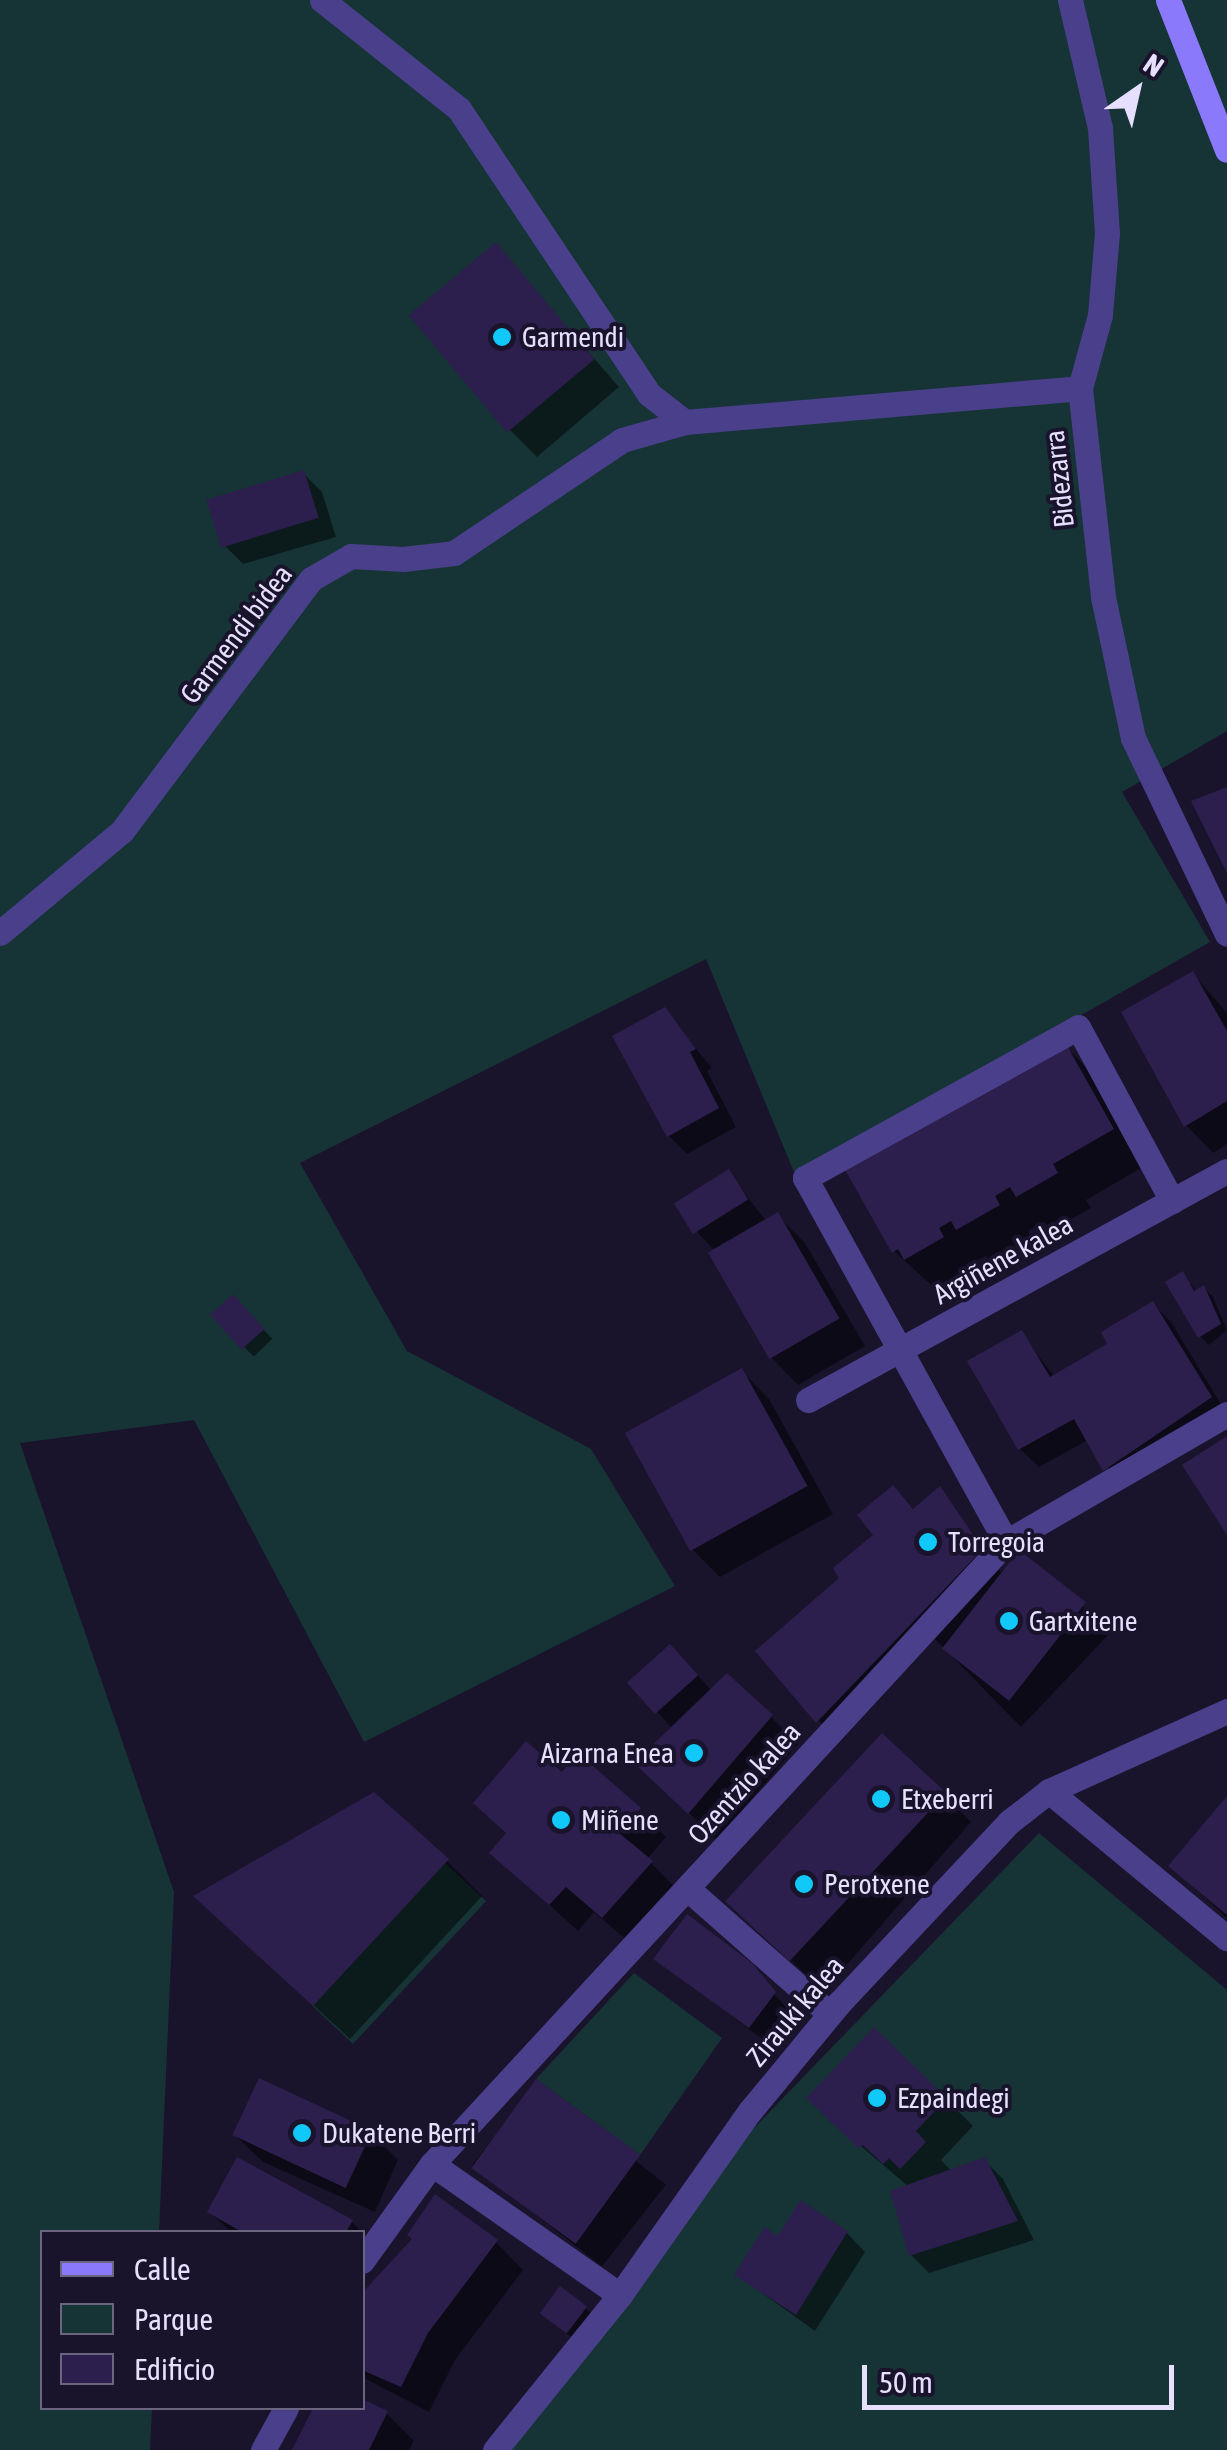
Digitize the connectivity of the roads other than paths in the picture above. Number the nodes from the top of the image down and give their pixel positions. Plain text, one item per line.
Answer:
1 (322, 0) edge
2 (1070, 0) edge
3 (1168, 0) edge
4 (1227, 150) edge
5 (1080, 388) junction
6 (685, 422) junction
7 (0, 934) edge
8 (1227, 934) edge
9 (1227, 1171) edge
10 (1172, 1201) junction
11 (901, 1349) junction
12 (808, 1400) dead end
13 (1227, 1414) edge
14 (1006, 1542) junction
15 (1227, 1711) edge
16 (1049, 1791) junction
17 (688, 1889) junction
18 (1227, 1938) edge
19 (830, 2014) junction
20 (432, 2164) junction
21 (365, 2256) edge
22 (620, 2294) junction
23 (285, 2410) edge
24 (264, 2450) edge
25 (495, 2450) edge

1 - 6 street
2 - 5 street, Bidezarra
3 - 4 street
5 - 6 street, Garmendi bidea
5 - 8 street, Bidezarra
6 - 7 street, Garmendi bidea
9 - 10 street, Argiñene kalea
10 - 11 street, Argiñene kalea
10 - 11 street
11 - 12 street, Argiñene kalea
11 - 14 street
13 - 14 street, Ozentzio kalea
14 - 17 street, Ozentzio kalea
15 - 16 street, Zirauki kalea
16 - 18 street
16 - 19 street, Zirauki kalea
17 - 19 street
17 - 20 street, Ozentzio kalea
19 - 22 street, Zirauki kalea
20 - 21 street, Ozentzio kalea
20 - 22 street
22 - 25 street, Zirauki kalea
23 - 24 street

